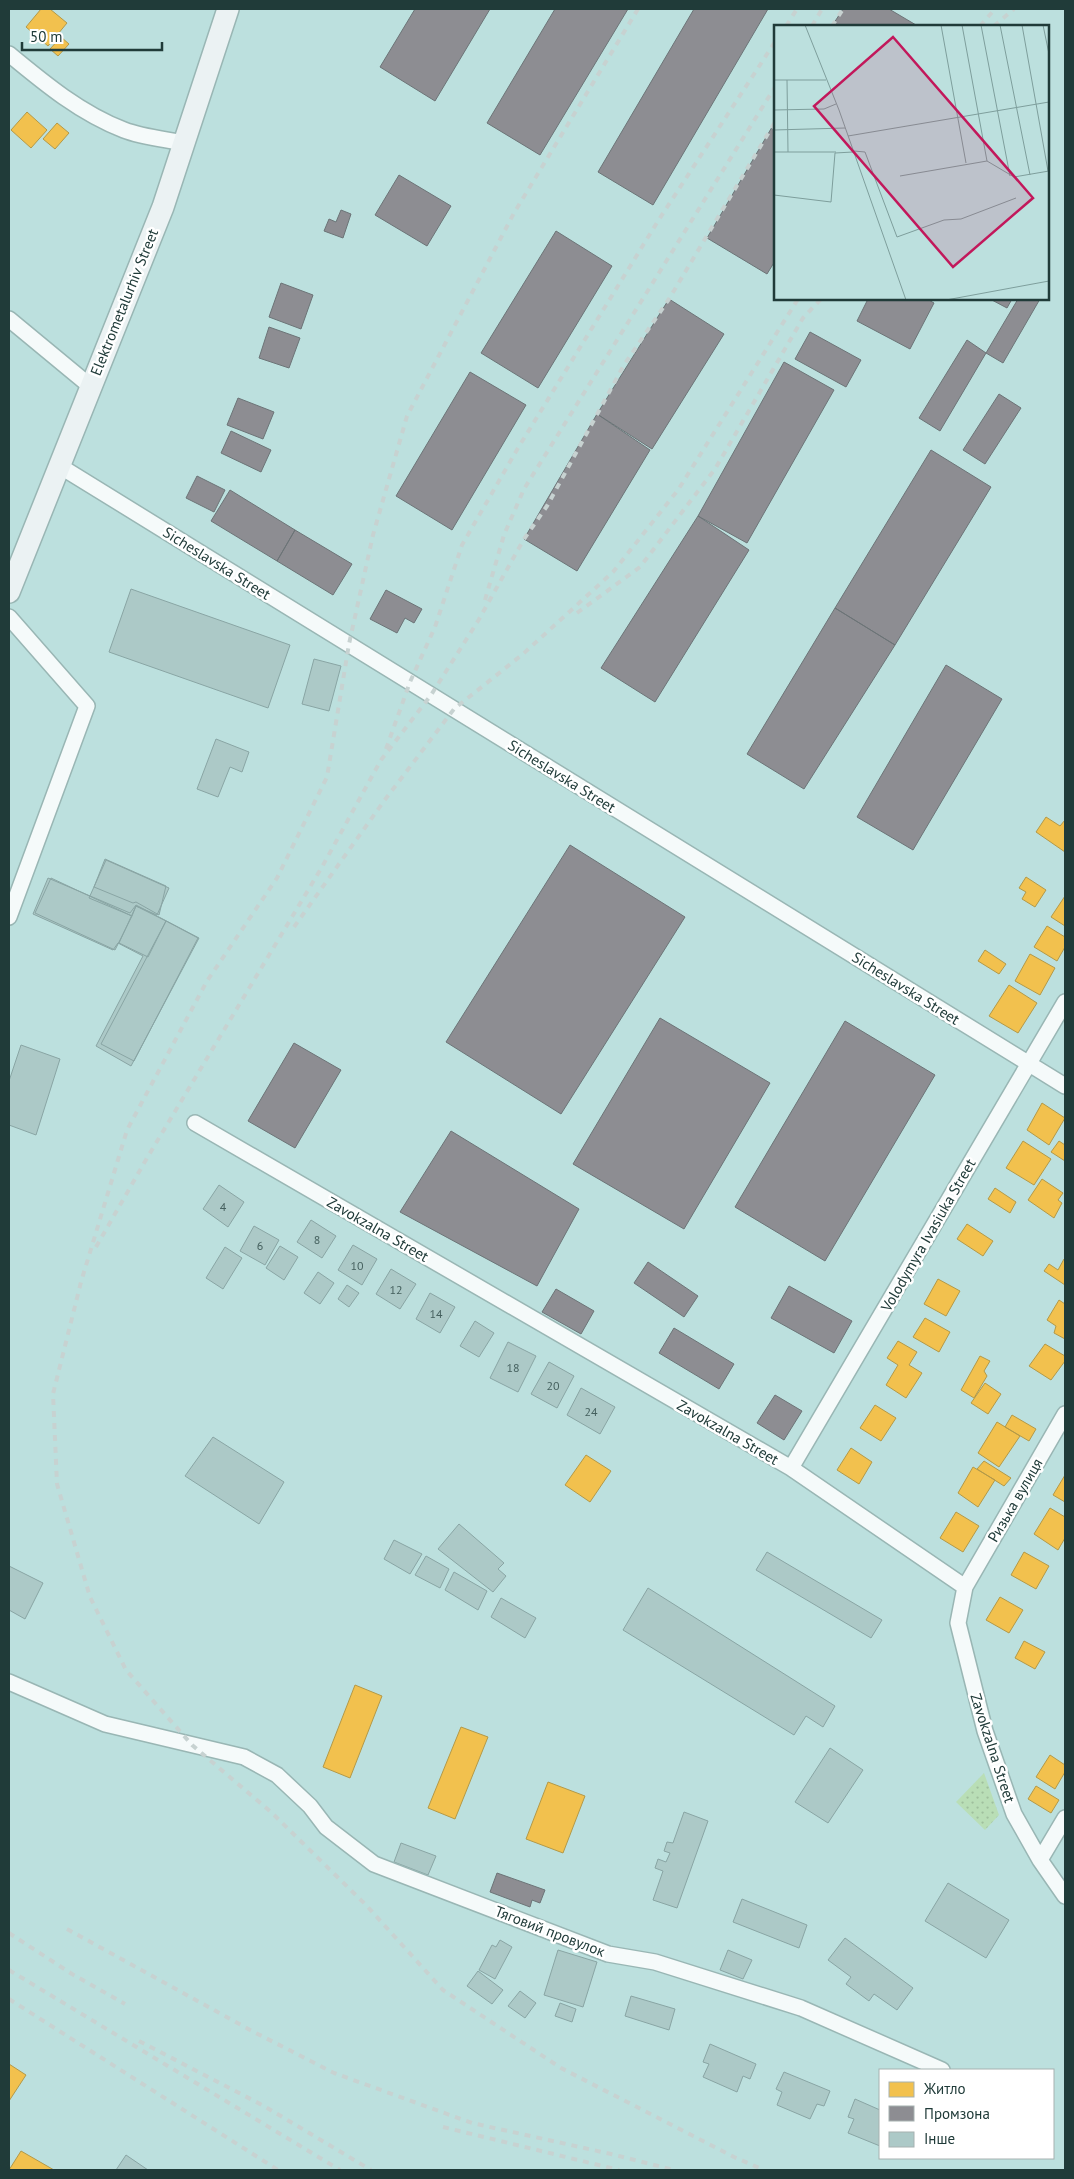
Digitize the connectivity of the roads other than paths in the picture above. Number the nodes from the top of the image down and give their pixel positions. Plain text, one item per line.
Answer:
1 (228, 9) edge
2 (9, 54) edge
3 (184, 143) junction
4 (9, 319) edge
5 (90, 386) junction
6 (58, 465) junction
7 (9, 592) edge
8 (9, 617) edge
9 (9, 917) edge
10 (1065, 1002) edge
11 (1028, 1064) junction
12 (1065, 1086) edge
13 (195, 1122) dead end
14 (1065, 1414) edge
15 (791, 1468) junction
16 (965, 1587) junction
17 (9, 1682) edge
18 (1065, 1818) edge
19 (1040, 1860) junction
20 (1065, 1896) edge
21 (940, 2069) edge

1 - 3 main road, Elektrometalurhiv Street
2 - 3 street
3 - 5 main road, Elektrometalurhiv Street
4 - 5 street
5 - 6 main road, Elektrometalurhiv Street
6 - 7 main road, Elektrometalurhiv Street
6 - 11 street, Sicheslavska Street
8 - 9 street
10 - 11 street, Volodymyra Ivasiuka Street
11 - 12 street, Sicheslavska Street
11 - 15 street, Volodymyra Ivasiuka Street
13 - 15 street, Zavokzalna Street
14 - 16 street, Ризька вулиця
15 - 16 street, Zavokzalna Street
16 - 19 street, Zavokzalna Street
17 - 21 street, Тяговий провулок
18 - 19 street
19 - 20 street, Zavokzalna Street

